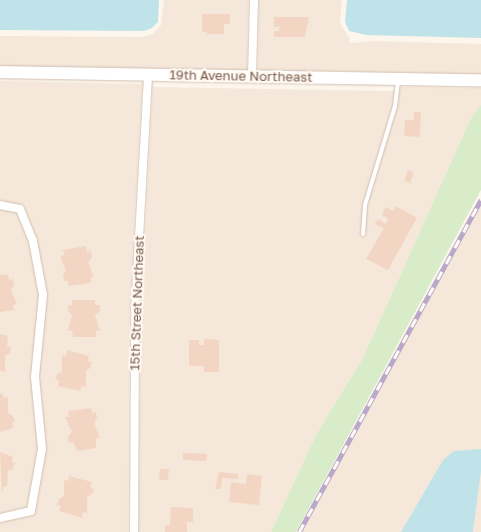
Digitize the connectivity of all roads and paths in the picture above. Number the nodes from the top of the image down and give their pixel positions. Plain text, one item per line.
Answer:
1 (254, 0) edge
2 (0, 72) edge
3 (148, 74) junction
4 (252, 76) junction
5 (398, 79) junction
6 (481, 80) edge
7 (0, 205) edge
8 (363, 234) dead end
9 (0, 518) edge
10 (134, 532) edge

1 - 4 street
2 - 3 street, 19th Avenue Northeast
3 - 4 street, 19th Avenue Northeast
3 - 10 street, 15th Street Northeast
4 - 5 street, 19th Avenue Northeast
5 - 6 street, 19th Avenue Northeast
5 - 8 lane
7 - 9 street

